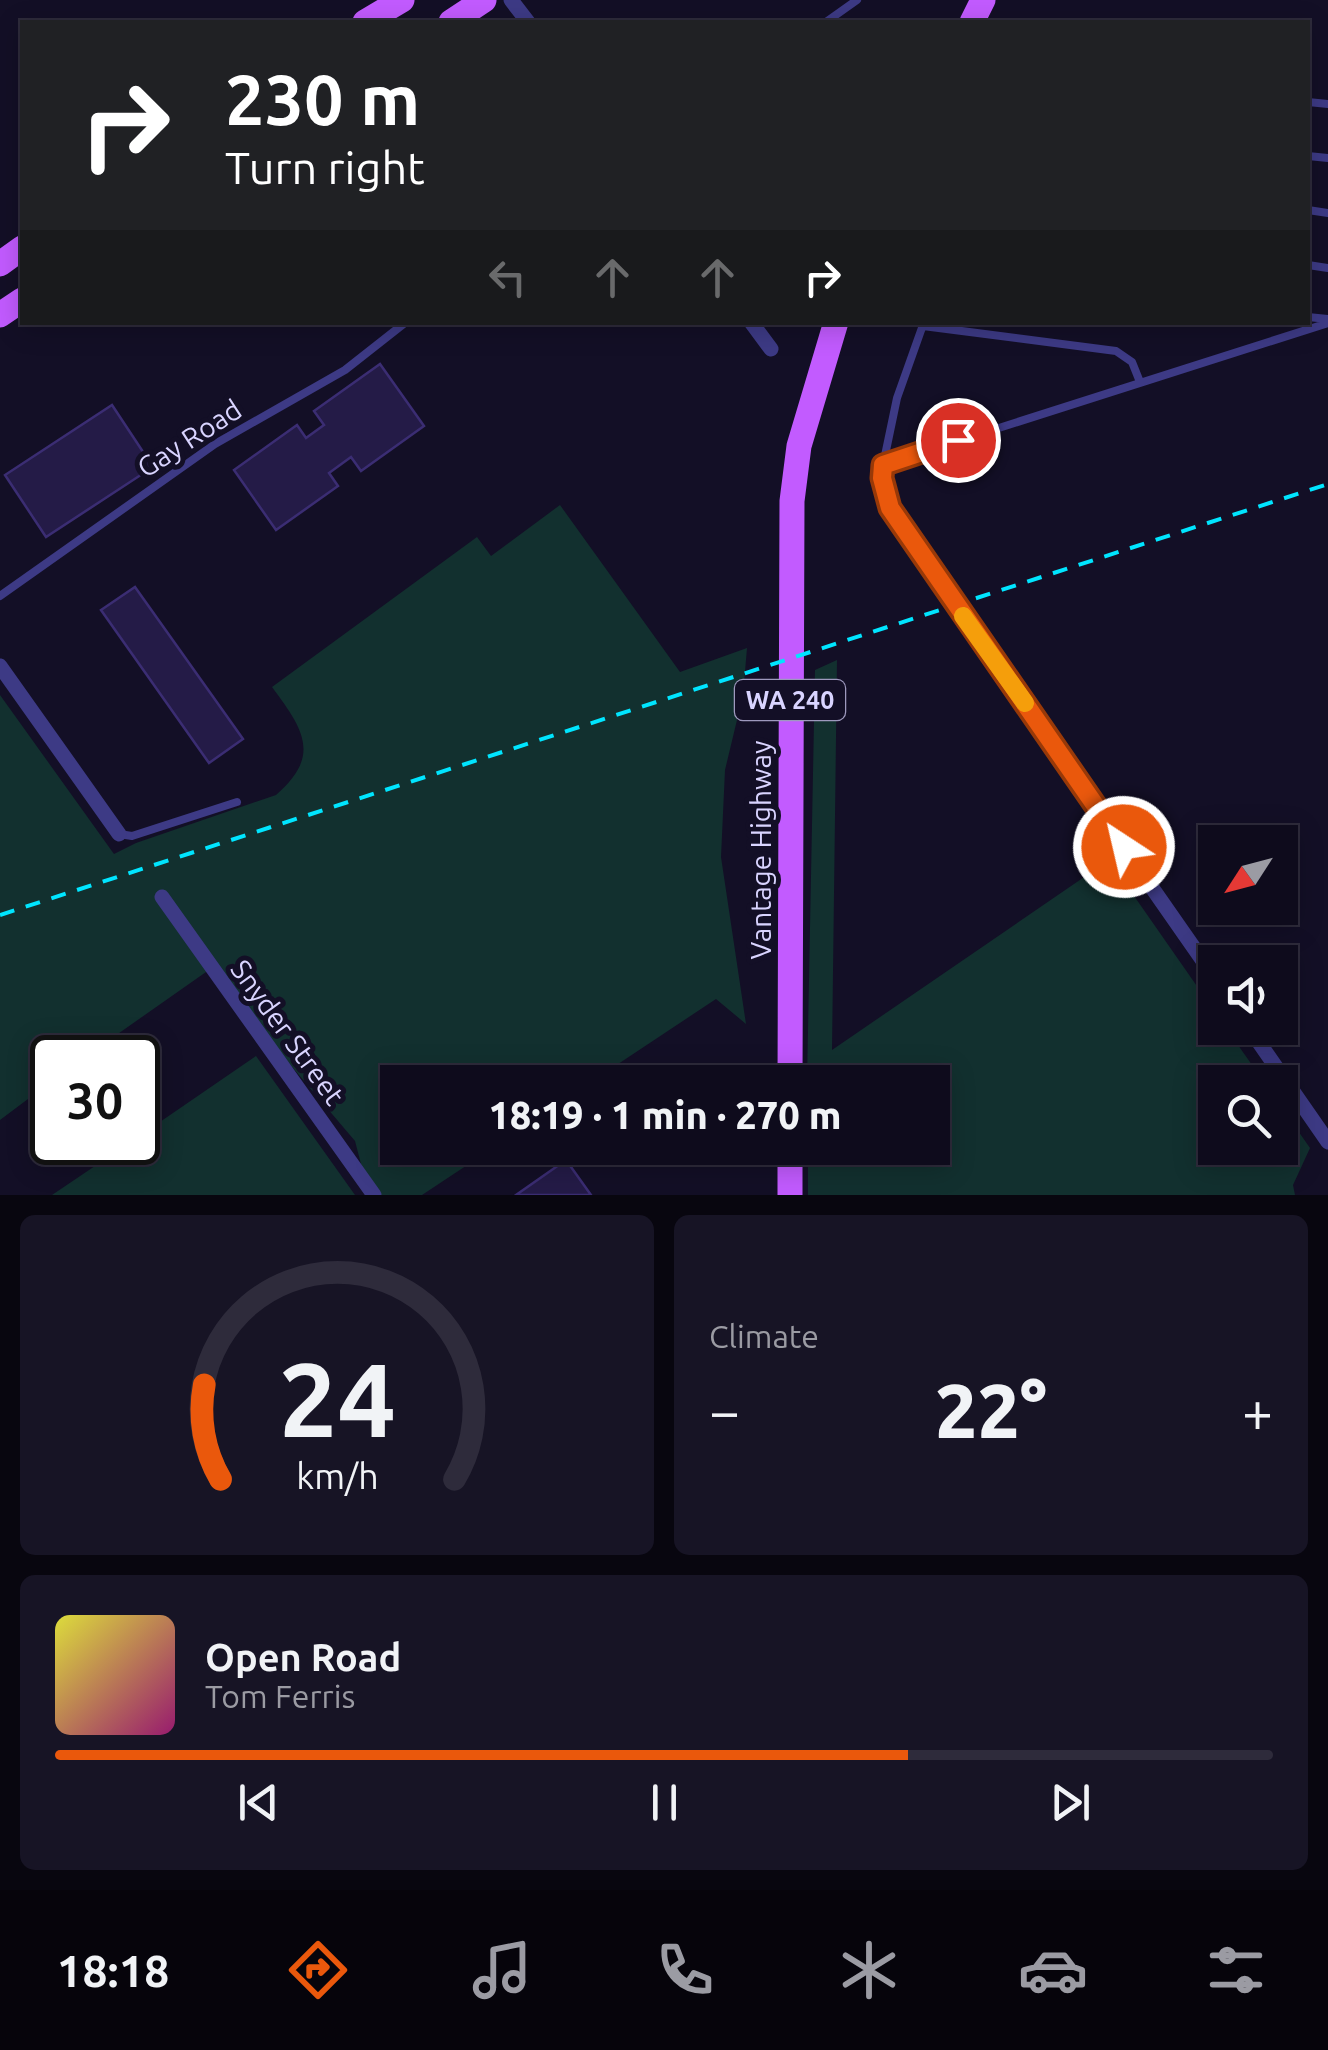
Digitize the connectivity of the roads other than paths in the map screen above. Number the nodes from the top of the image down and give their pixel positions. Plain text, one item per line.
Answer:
1 (402, 0) edge
2 (484, 0) edge
3 (511, 0) edge
4 (857, 0) edge
5 (368, 20) edge
6 (453, 20) edge
7 (526, 20) edge
8 (829, 20) edge
9 (1328, 321) edge
10 (402, 325) edge
11 (753, 325) edge
12 (835, 325) edge
13 (923, 325) edge
14 (930, 325) edge
15 (771, 349) dead end
16 (1140, 382) junction
17 (883, 465) junction
18 (0, 596) edge
19 (0, 666) edge
20 (237, 802) dead end
21 (119, 834) joint
22 (162, 897) dead end
23 (1198, 954) edge
24 (1261, 1045) edge
25 (790, 1065) edge
26 (1328, 1142) edge
27 (790, 1165) edge
28 (374, 1195) edge
29 (790, 1195) edge

1 - 5 main road
2 - 6 main road
3 - 7 street
4 - 8 lane
9 - 16 lane
10 - 18 lane, Gay Road
11 - 15 street
12 - 25 main road, Vantage Highway / WA 240
13 - 17 lane
14 - 16 lane
16 - 17 lane
17 - 23 street
19 - 21 street
20 - 21 lane
22 - 28 street, Snyder Street
24 - 26 street
27 - 29 main road

